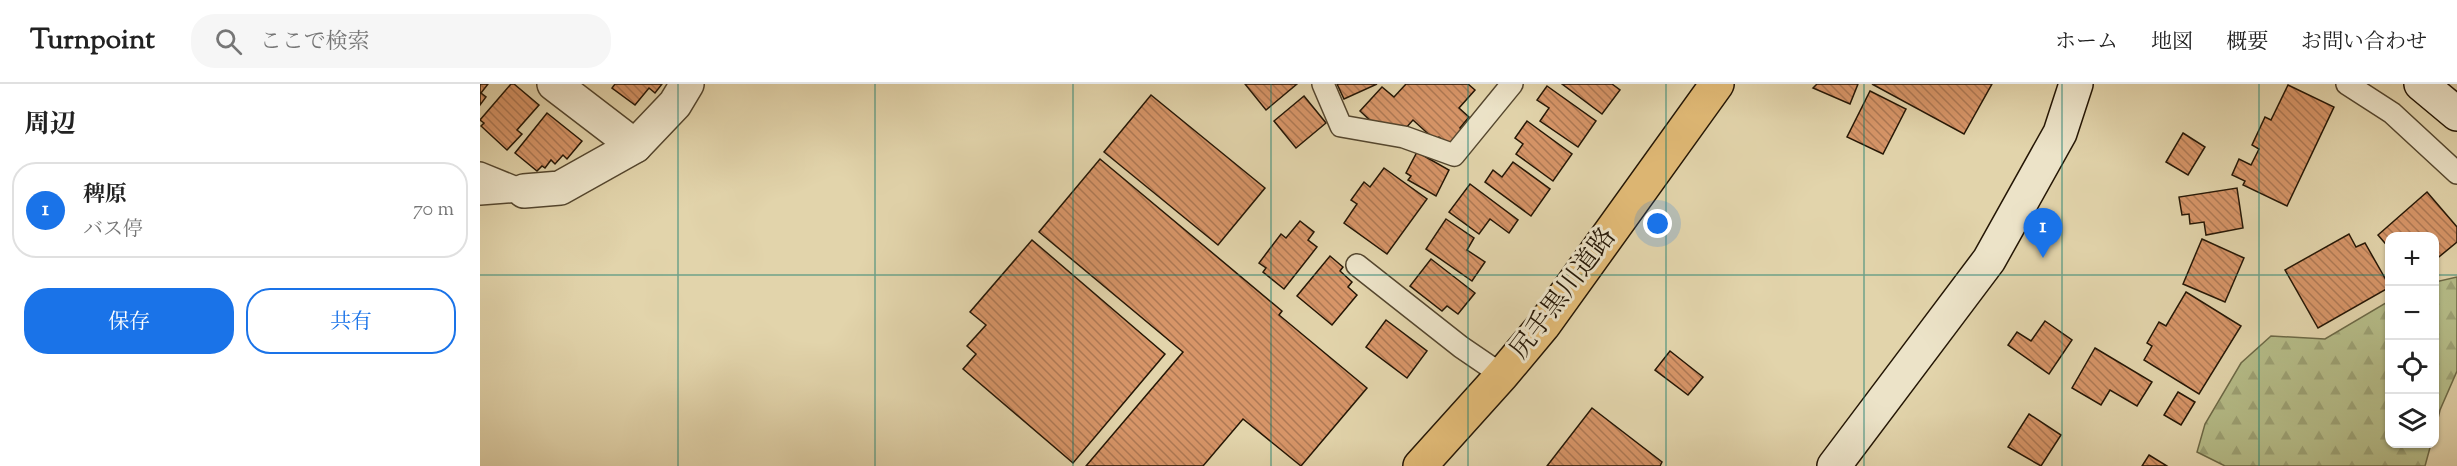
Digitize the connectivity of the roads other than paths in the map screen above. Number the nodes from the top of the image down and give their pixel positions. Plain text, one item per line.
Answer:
1 (554, 84) edge
2 (687, 84) edge
3 (1323, 84) edge
4 (1717, 84) edge
5 (2076, 84) edge
6 (2347, 84) edge
7 (2421, 84) edge
8 (1503, 87) edge
9 (2457, 114) edge
10 (635, 146) junction
11 (480, 173) edge
12 (2457, 173) edge
13 (524, 190) junction
14 (480, 194) edge
15 (1357, 265) dead end
16 (1502, 375) junction
17 (1420, 466) edge
18 (1834, 466) edge

1 - 10 street
2 - 10 street
3 - 8 lane
4 - 16 main road, 尻手黒川道路
5 - 18 street
6 - 12 lane
7 - 9 street
10 - 13 street
11 - 13 lane
13 - 14 lane
15 - 16 lane
16 - 17 main road, 尻手黒川道路

